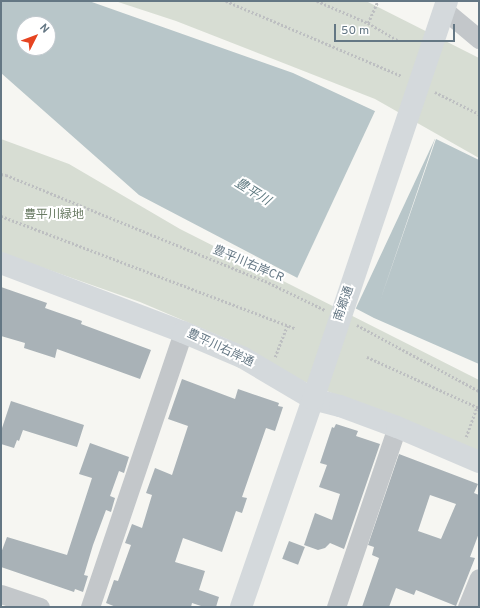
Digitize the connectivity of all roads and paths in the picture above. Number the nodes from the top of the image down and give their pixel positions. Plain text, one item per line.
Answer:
1 (226, 1) edge
2 (317, 1) edge
3 (378, 1) edge
4 (439, 4) edge
5 (368, 23) junction
6 (479, 39) edge
7 (398, 40) dead end
8 (406, 78) dead end
9 (432, 91) dead end
10 (479, 114) edge
11 (1, 174) edge
12 (1, 216) edge
13 (1, 264) edge
14 (326, 310) dead end
15 (354, 323) dead end
16 (287, 325) junction
17 (295, 328) dead end
18 (183, 332) junction
19 (367, 357) dead end
20 (274, 359) dead end
21 (316, 390) junction
22 (479, 391) edge
23 (478, 408) edge
24 (397, 427) junction
25 (469, 457) edge
26 (479, 578) edge
27 (1, 594) edge
28 (40, 607) edge
29 (90, 607) edge
30 (241, 607) edge
31 (336, 607) edge
32 (467, 607) edge

1 - 8 path
2 - 5 path
3 - 5 path
4 - 6 street
4 - 21 street, 南郷通
5 - 7 path
9 - 10 path
11 - 14 path, 豊平川右岸CR
12 - 16 path
13 - 18 street, 豊平川右岸通
15 - 22 path
16 - 17 path
16 - 20 path
18 - 21 street, 豊平川右岸通
18 - 29 street
19 - 23 path
21 - 24 street, 豊平川右岸通
21 - 30 street, 南郷通
23 - 25 path
24 - 25 street, 豊平川右岸通
24 - 31 street
26 - 32 street
27 - 28 street

